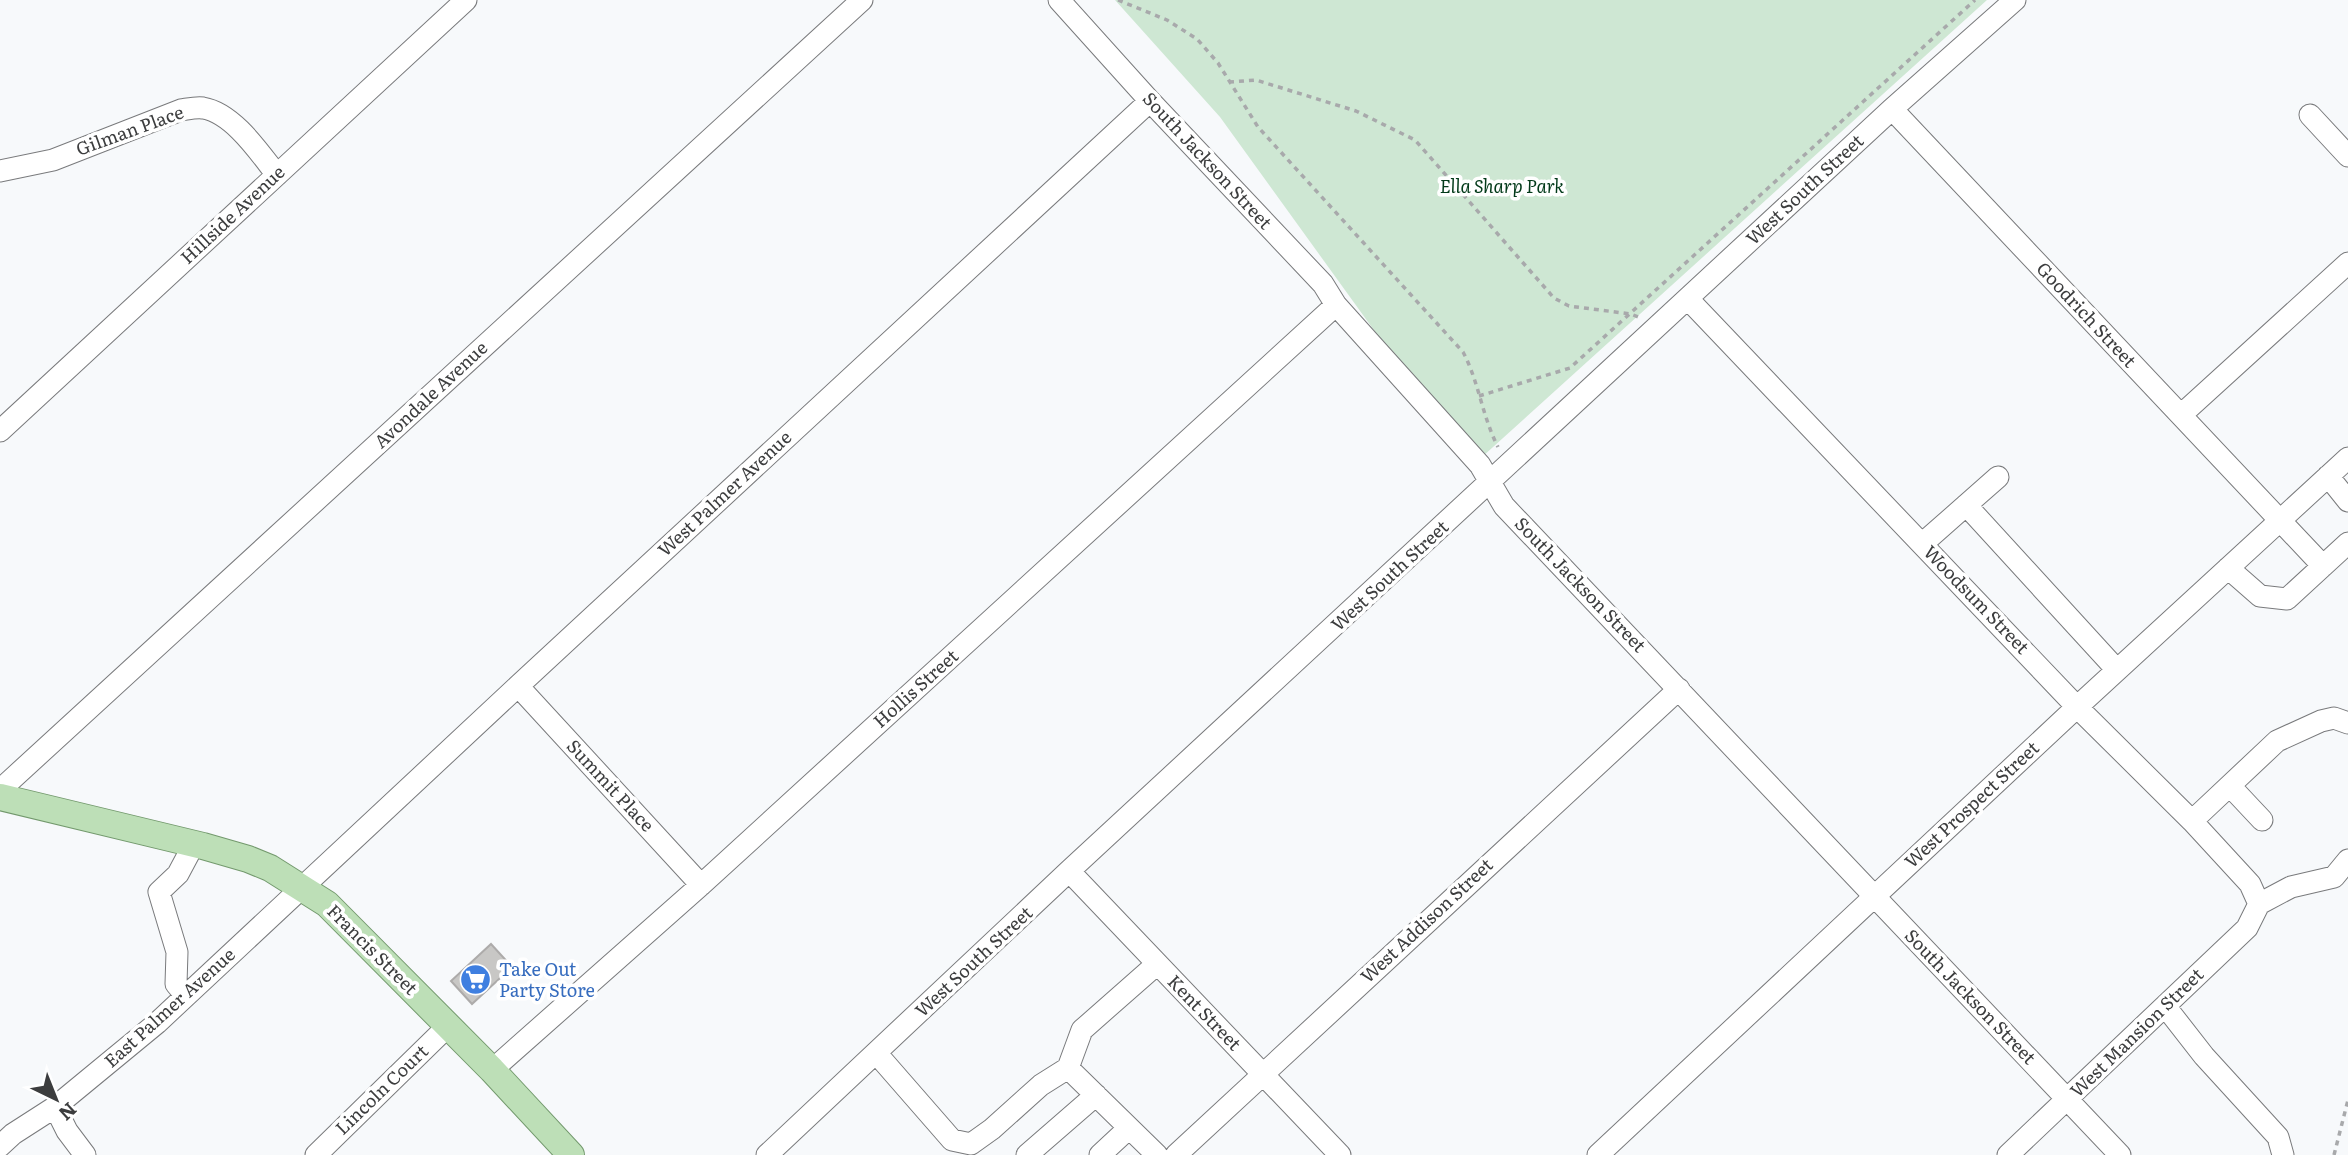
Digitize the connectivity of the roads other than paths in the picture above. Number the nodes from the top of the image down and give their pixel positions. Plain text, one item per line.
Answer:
1 (862, 0) edge
2 (1059, 0) edge
3 (2015, 0) edge
4 (456, 3) edge
5 (1150, 101) junction
6 (1892, 110) junction
7 (2310, 116) dead end
8 (2348, 156) edge
9 (0, 171) edge
10 (277, 175) junction
11 (2348, 263) edge
12 (1688, 299) junction
13 (1336, 305) junction
14 (2181, 415) junction
15 (0, 431) edge
16 (2348, 457) edge
17 (1998, 477) dead end
18 (2328, 477) junction
19 (1491, 483) junction
20 (2348, 501) edge
21 (1966, 505) junction
22 (2281, 520) junction
23 (2348, 543) edge
24 (1923, 544) junction
25 (2323, 566) junction
26 (2228, 568) junction
27 (2118, 670) junction
28 (518, 686) junction
29 (1679, 689) junction
30 (2077, 707) junction
31 (2348, 723) edge
32 (2231, 787) junction
33 (0, 790) edge
34 (0, 797) edge
35 (2262, 820) dead end
36 (2193, 821) junction
37 (194, 844) junction
38 (2348, 860) edge
39 (1069, 872) junction
40 (701, 885) junction
41 (302, 888) junction
42 (1875, 898) junction
43 (2259, 904) junction
44 (1157, 964) junction
45 (186, 996) junction
46 (2165, 1006) junction
47 (448, 1026) junction
48 (877, 1054) junction
49 (1068, 1068) junction
50 (492, 1070) junction
51 (1262, 1074) junction
52 (1096, 1095) junction
53 (2069, 1099) junction
54 (55, 1107) junction
55 (1129, 1128) junction
56 (0, 1146) edge
57 (981, 1148) edge
58 (85, 1155) edge
59 (316, 1155) edge
60 (571, 1155) edge
61 (767, 1155) edge
62 (1027, 1155) edge
63 (1100, 1155) edge
64 (1157, 1155) edge
65 (1176, 1155) edge
66 (1340, 1155) edge
67 (1598, 1155) edge
68 (2008, 1155) edge
69 (2120, 1155) edge
70 (2283, 1155) edge

1 - 33 street, Avondale Avenue
2 - 5 street, South Jackson Street
3 - 6 street, West South Street
4 - 10 street, Hillside Avenue
5 - 13 street, South Jackson Street
5 - 28 street, West Palmer Avenue
6 - 12 street, West South Street
6 - 14 street, Goodrich Street
7 - 8 street
9 - 10 street, Gilman Place
10 - 15 street, Hillside Avenue
11 - 14 street
12 - 19 street, West South Street
12 - 24 street, Woodsum Street
13 - 19 street, South Jackson Street
13 - 40 street, Hollis Street
14 - 22 street, Goodrich Street
16 - 18 street, West Prospect Street
17 - 21 street
18 - 20 street
18 - 22 street, West Prospect Street
19 - 29 street, South Jackson Street
19 - 39 street, West South Street
21 - 24 street
21 - 27 street
22 - 25 street, Goodrich Street
22 - 26 street, West Prospect Street
23 - 25 street
24 - 30 street, Woodsum Street
25 - 26 street
26 - 27 street, West Prospect Street
27 - 30 street, West Prospect Street
28 - 40 street, Summit Place
28 - 41 street, West Palmer Avenue
29 - 42 street, South Jackson Street
29 - 51 street, West Addison Street
30 - 36 street, Woodsum Street
30 - 42 street, West Prospect Street
31 - 32 street
32 - 35 street
32 - 36 street
34 - 37 main road, Francis Street
36 - 43 street, Woodsum Street
37 - 41 main road, Francis Street
37 - 45 street
38 - 43 street
39 - 44 street, Kent Street
39 - 48 street, West South Street
40 - 50 street, Hollis Street
41 - 45 street, East Palmer Avenue
41 - 47 main road, Francis Street
42 - 53 street, South Jackson Street
42 - 67 street, West Prospect Street
43 - 46 street, West Mansion Street
44 - 49 street
44 - 51 street, Kent Street
45 - 54 street, East Palmer Avenue
46 - 53 street, West Mansion Street
46 - 70 street
47 - 50 main road, Francis Street
47 - 59 street, Lincoln Court
48 - 57 street
48 - 61 street, West South Street
49 - 52 street
49 - 57 street
50 - 60 main road, Francis Street
51 - 65 street, West Addison Street
51 - 66 street, Kent Street
52 - 55 street
52 - 62 street
53 - 68 street, West Mansion Street
53 - 69 street, South Jackson Street
54 - 56 street, East Palmer Avenue
54 - 58 street
55 - 63 street
55 - 64 street

